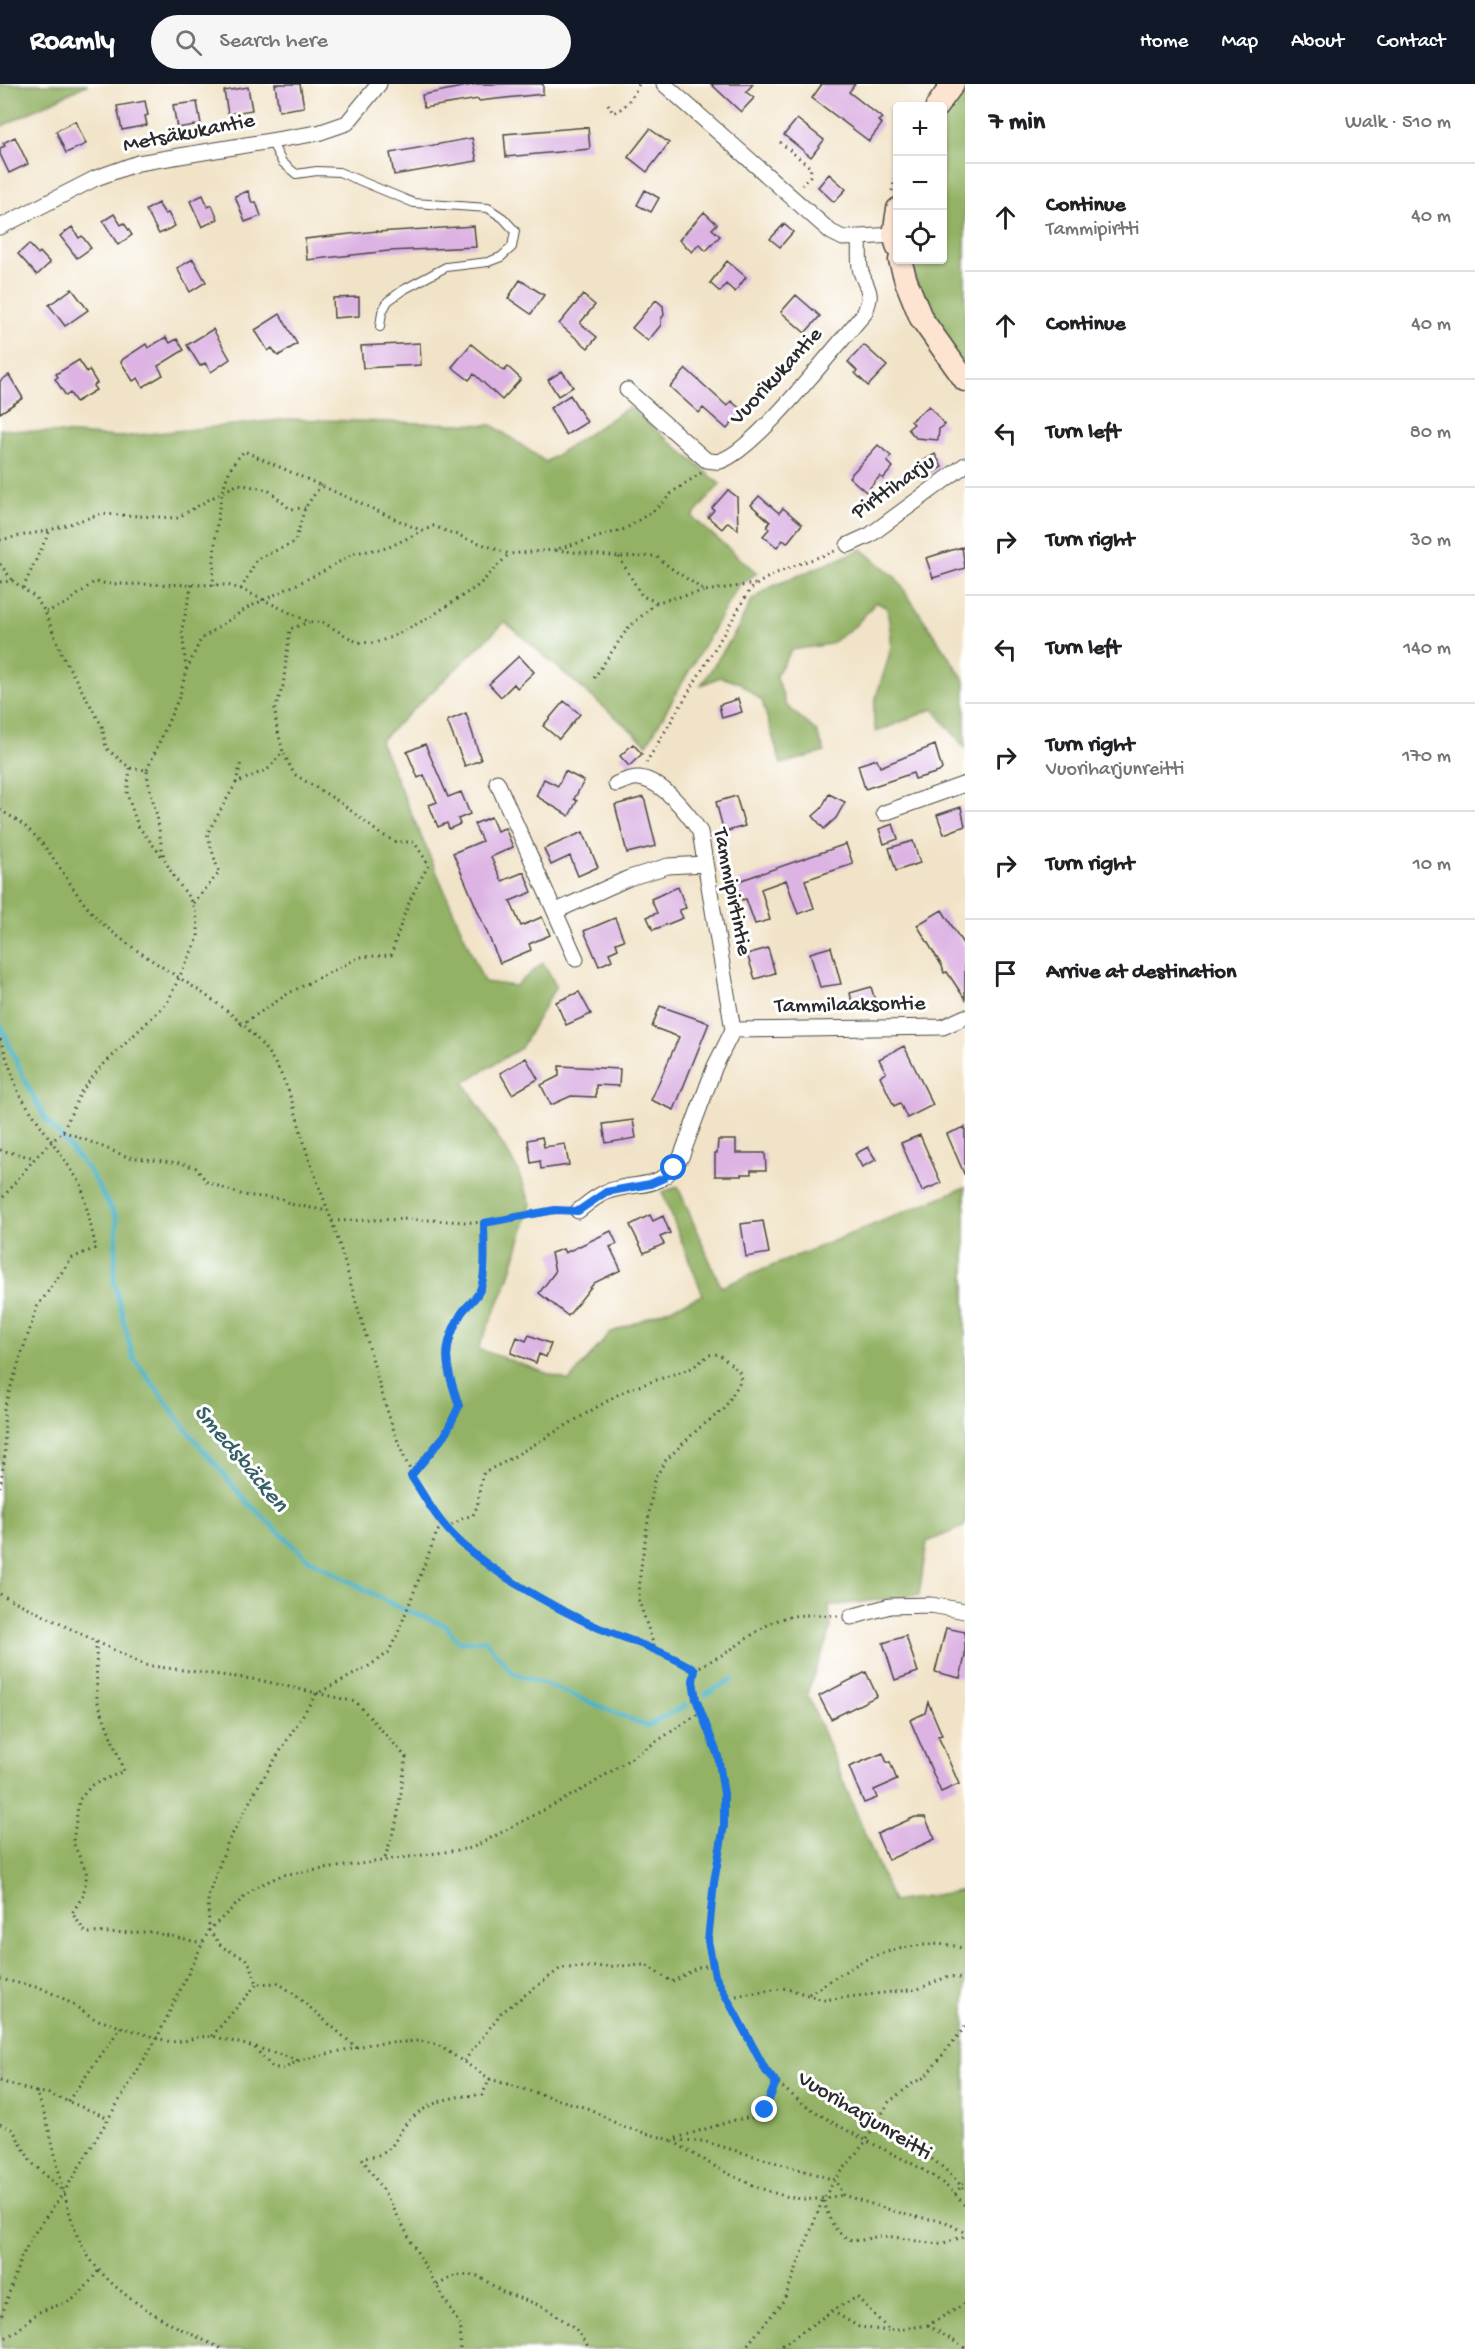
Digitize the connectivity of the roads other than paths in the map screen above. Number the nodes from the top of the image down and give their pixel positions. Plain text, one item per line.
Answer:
1 (379, 84) edge
2 (664, 84) edge
3 (953, 84) edge
4 (940, 102) edge
5 (271, 141) junction
6 (0, 227) edge
7 (859, 238) junction
8 (893, 242) edge
9 (901, 264) edge
10 (380, 327) dead end
11 (965, 380) edge
12 (627, 390) dead end
13 (965, 465) edge
14 (848, 545) road end
15 (497, 782) dead end
16 (616, 784) dead end
17 (965, 784) edge
18 (884, 813) dead end
19 (705, 864) junction
20 (556, 911) junction
21 (576, 959) dead end
22 (965, 1017) edge
23 (733, 1030) junction
24 (578, 1211) road end
25 (965, 1611) edge
26 (851, 1617) road end

1 - 5 street, Metsäkukantie
2 - 7 street
3 - 4 street
5 - 6 street, Metsäkukantie
5 - 10 lane
7 - 8 street
7 - 12 street, Vuorikukantie
9 - 11 street
13 - 14 street, Pirttiharju
15 - 20 street
16 - 19 street, Tammipirtintie
17 - 18 street
19 - 20 street
19 - 23 street, Tammipirtintie
20 - 21 street
22 - 23 street, Tammilaaksontie
23 - 24 street
25 - 26 street

